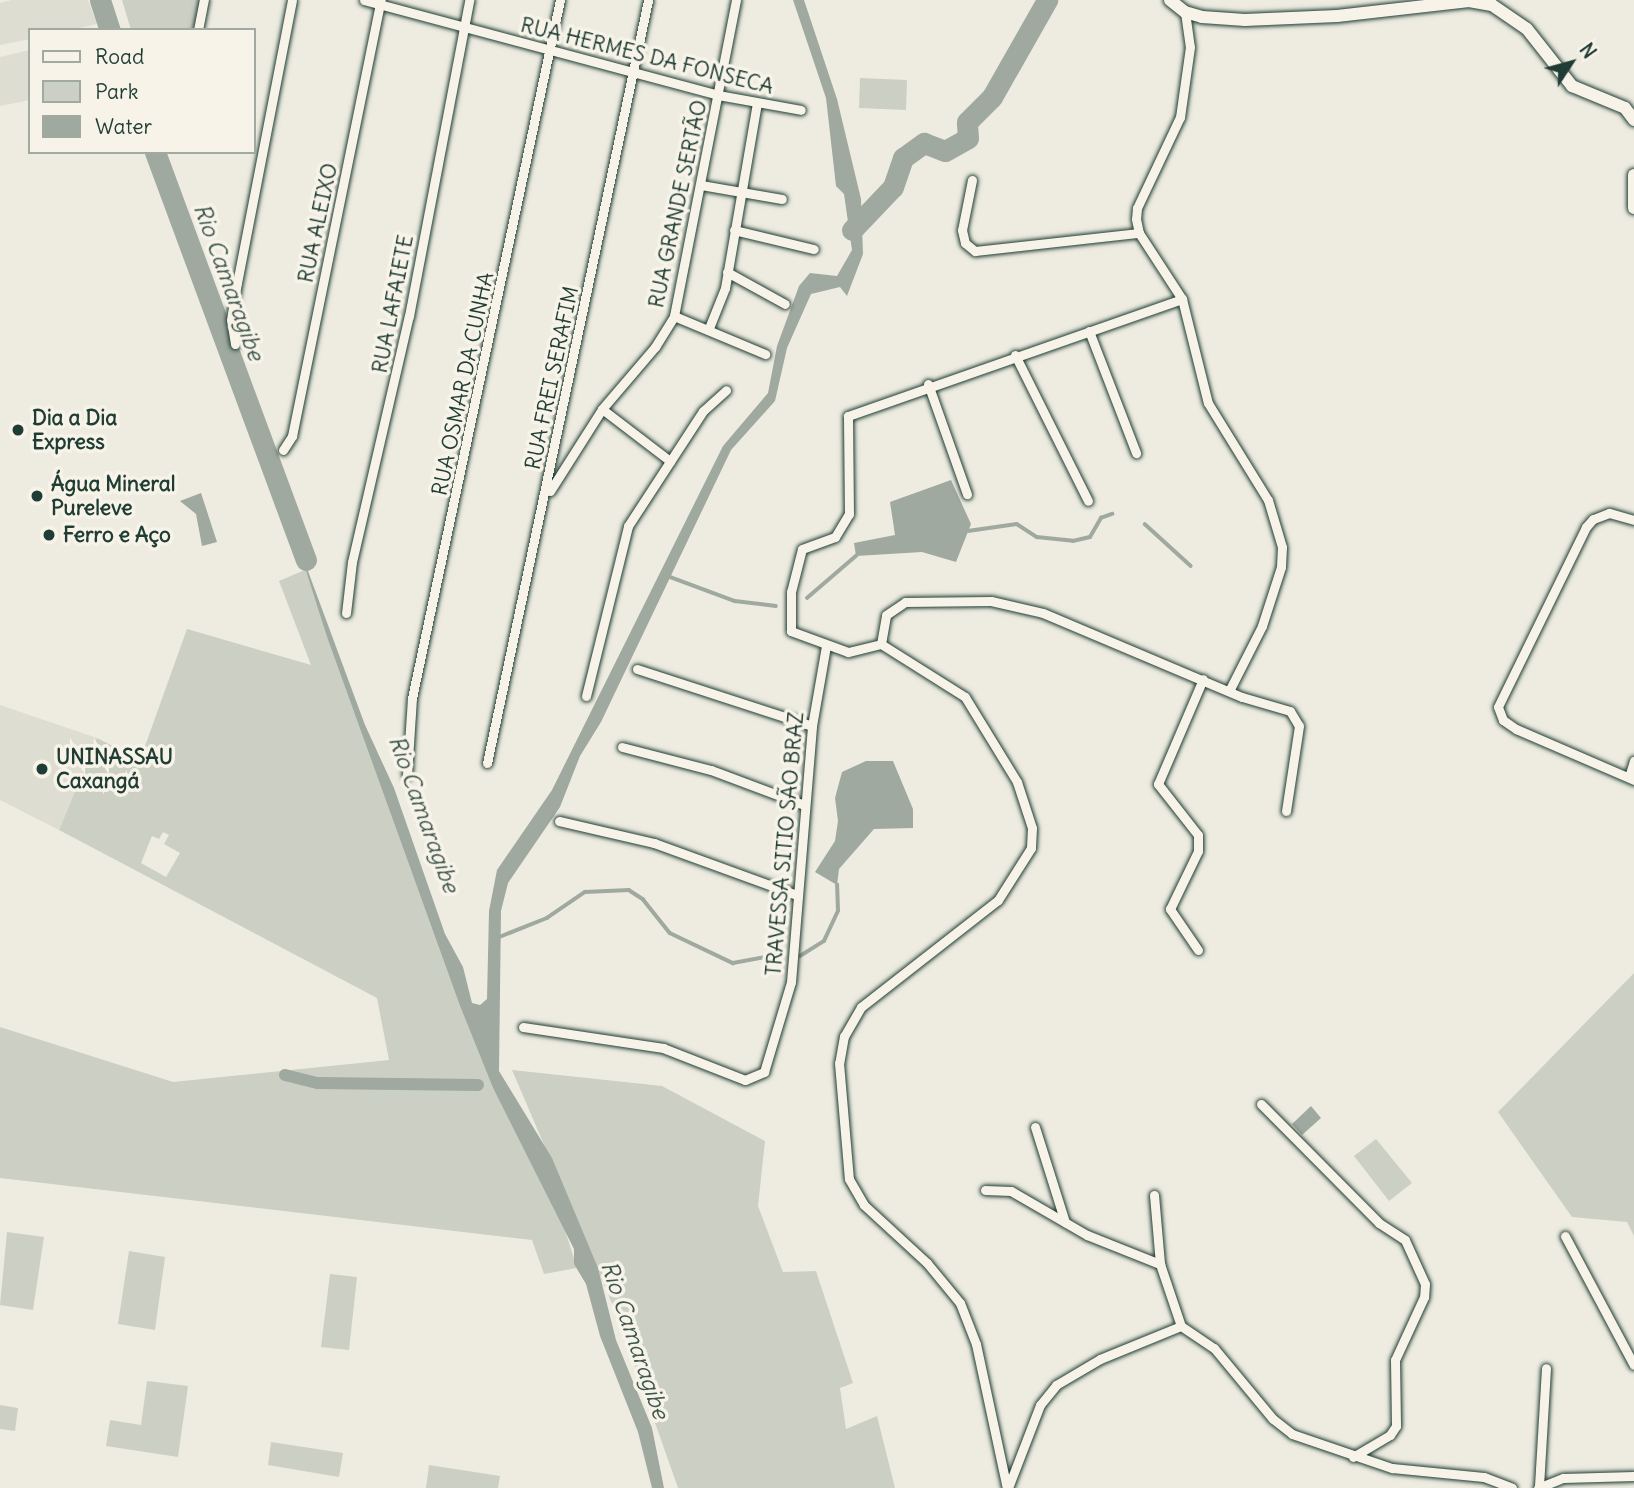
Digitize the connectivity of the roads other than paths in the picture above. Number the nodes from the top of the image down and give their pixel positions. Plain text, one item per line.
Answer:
1 (204, 0) edge
2 (292, 0) edge
3 (364, 0) edge
4 (469, 0) edge
5 (559, 0) edge
6 (648, 0) edge
7 (736, 0) edge
8 (1170, 0) edge
9 (381, 2) edge
10 (1185, 12) junction
11 (198, 28) edge
12 (463, 29) junction
13 (549, 51) junction
14 (633, 73) junction
15 (718, 95) junction
16 (757, 103) junction
17 (801, 110) dead end
18 (1634, 120) edge
19 (1634, 175) edge
20 (972, 180) dead end
21 (701, 185) junction
22 (740, 193) junction
23 (782, 199) dead end
24 (1634, 208) edge
25 (734, 230) junction
26 (1139, 233) junction
27 (814, 249) dead end
28 (727, 272) junction
29 (1182, 299) junction
30 (785, 304) dead end
31 (674, 316) junction
32 (709, 328) junction
33 (1089, 331) junction
34 (234, 344) dead end
35 (765, 354) dead end
36 (1015, 355) junction
37 (928, 384) junction
38 (726, 390) dead end
39 (602, 410) junction
40 (283, 450) dead end
41 (1136, 453) dead end
42 (670, 461) junction
43 (967, 494) dead end
44 (1088, 501) dead end
45 (544, 502) junction
46 (1634, 520) edge
47 (346, 613) dead end
48 (881, 645) junction
49 (826, 646) junction
50 (637, 669) dead end
51 (1203, 679) junction
52 (1229, 691) junction
53 (586, 696) dead end
54 (812, 726) junction
55 (622, 747) dead end
56 (1634, 761) edge
57 (487, 763) dead end
58 (407, 775) dead end
59 (1631, 779) edge
60 (804, 805) junction
61 (1286, 811) dead end
62 (559, 821) dead end
63 (797, 895) junction
64 (1198, 950) dead end
65 (523, 1027) dead end
66 (1261, 1104) dead end
67 (1035, 1127) dead end
68 (985, 1190) dead end
69 (1154, 1195) dead end
70 (1065, 1222) junction
71 (1565, 1236) dead end
72 (1160, 1264) junction
73 (1181, 1326) junction
74 (1634, 1366) edge
75 (1546, 1368) dead end
76 (1353, 1457) junction
77 (1634, 1476) edge
78 (1539, 1487) edge
79 (1007, 1488) edge
80 (1512, 1488) edge

1 - 11 street
2 - 34 street
3 - 9 street, RUA HERMES DA FONSECA
4 - 12 street, RUA LAFAIETE
5 - 13 street, RUA OSMAR DA CUNHA
6 - 14 street, RUA FREI SERAFIM
7 - 15 street, RUA GRANDE SERTÃO
8 - 10 street
9 - 12 street, RUA HERMES DA FONSECA
9 - 40 street, RUA ALEIXO
10 - 18 street
10 - 26 street
12 - 13 street, RUA HERMES DA FONSECA
12 - 47 street, RUA LAFAIETE
13 - 14 street, RUA HERMES DA FONSECA
13 - 58 street, RUA OSMAR DA CUNHA
14 - 15 street, RUA HERMES DA FONSECA
14 - 45 street, RUA FREI SERAFIM
15 - 16 street, RUA HERMES DA FONSECA
15 - 21 street, RUA GRANDE SERTÃO
16 - 17 street, RUA HERMES DA FONSECA
16 - 22 street
19 - 24 street
20 - 26 street
21 - 22 street
21 - 31 street, RUA GRANDE SERTÃO
22 - 23 street
22 - 25 street
25 - 27 street
25 - 28 street
26 - 29 street
28 - 30 street
28 - 32 street
29 - 33 street
29 - 52 street
31 - 32 street
31 - 39 street, RUA GRANDE SERTÃO
32 - 35 street
33 - 36 street
33 - 41 street
36 - 37 street
36 - 44 street
37 - 43 street
37 - 49 street
38 - 42 street
39 - 42 street
39 - 45 street, RUA GRANDE SERTÃO
42 - 53 street
45 - 57 street, RUA FREI SERAFIM
46 - 59 street
48 - 49 street
48 - 51 street
48 - 79 street
49 - 54 street, TRAVESSA SITIO SÃO BRAZ
50 - 54 street
51 - 52 street
51 - 64 street
52 - 61 street
54 - 60 street, TRAVESSA SITIO SÃO BRAZ
55 - 60 street
56 - 59 street
60 - 63 street, TRAVESSA SITIO SÃO BRAZ
62 - 63 street
63 - 65 street, TRAVESSA SITIO SÃO BRAZ
66 - 76 street
67 - 70 street
68 - 70 street
69 - 72 street
70 - 72 street
71 - 74 street
72 - 73 street
73 - 76 street
73 - 79 street
75 - 78 street
76 - 80 street
77 - 78 street

